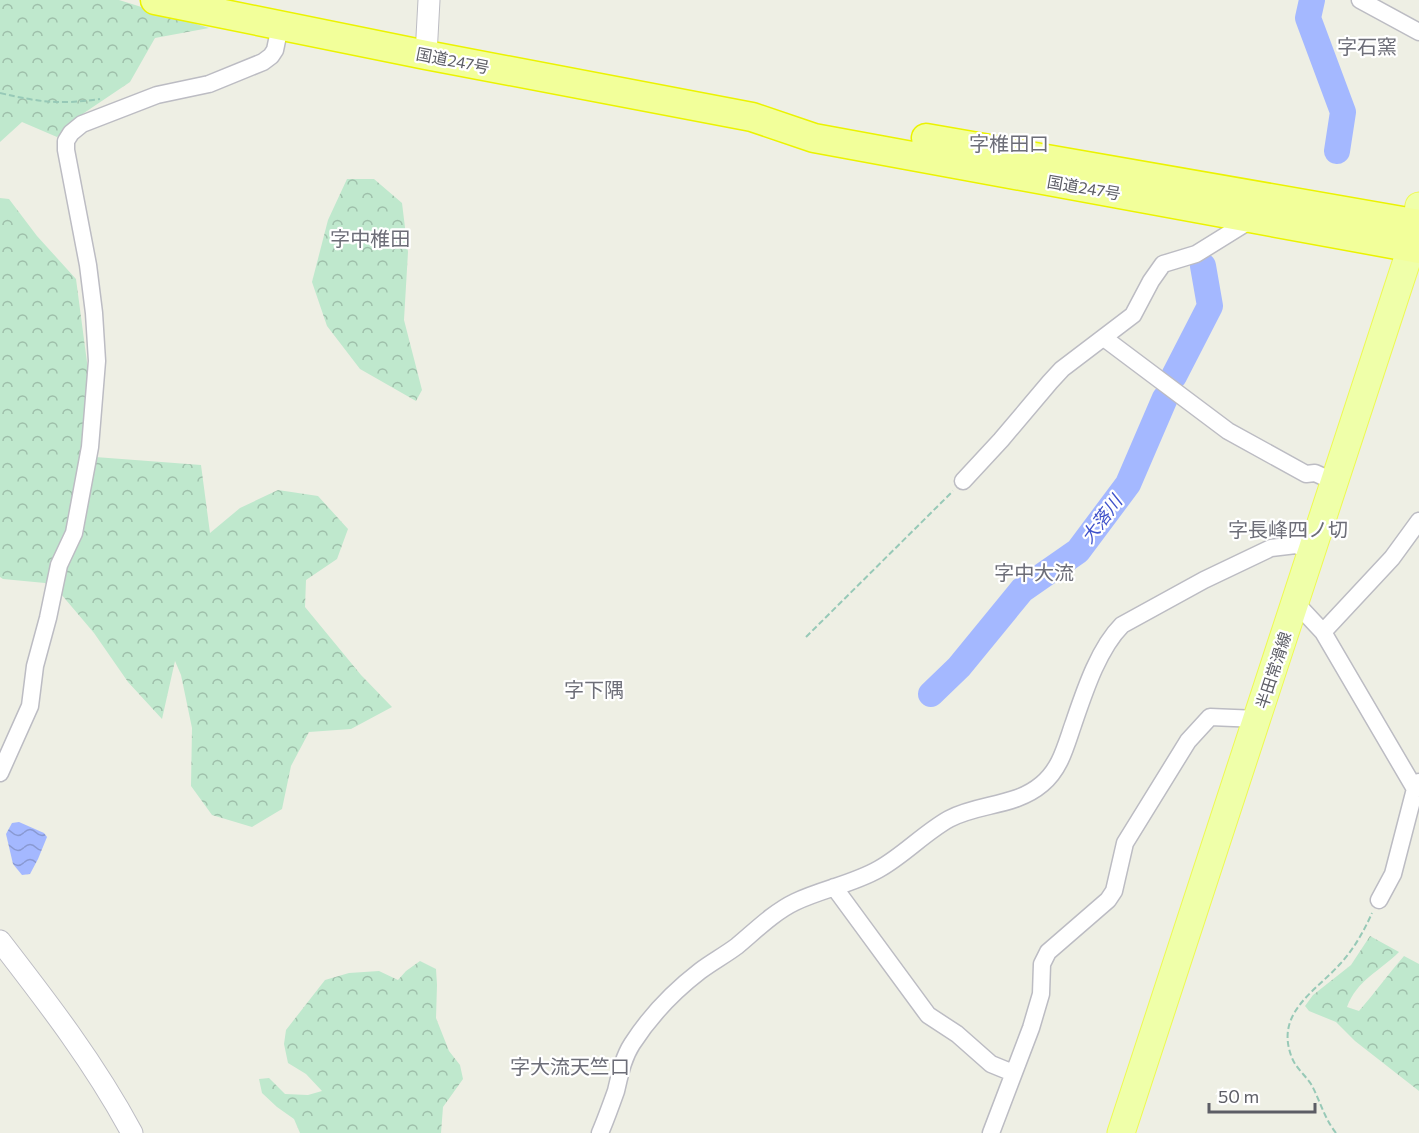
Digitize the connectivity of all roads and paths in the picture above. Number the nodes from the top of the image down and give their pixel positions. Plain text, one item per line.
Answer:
1 (154, 0) edge
2 (429, 0) edge
3 (1360, 0) edge
4 (280, 26) junction
5 (1419, 32) edge
6 (426, 55) junction
7 (0, 93) edge
8 (102, 99) dead end
9 (752, 117) junction
10 (1249, 217) junction
11 (1417, 230) edge
12 (1104, 338) junction
13 (963, 481) joint
14 (1335, 482) junction
15 (1419, 521) edge
16 (1311, 551) junction
17 (1295, 602) junction
18 (1323, 632) junction
19 (806, 637) dead end
20 (1258, 719) junction
21 (0, 773) edge
22 (1417, 786) edge
23 (834, 887) junction
24 (1379, 900) joint
25 (0, 941) edge
26 (1012, 1073) junction
27 (132, 1133) edge
28 (600, 1133) edge
29 (991, 1133) edge
30 (1121, 1133) edge
31 (1336, 1133) edge

1 - 4 highway, 国道247号
2 - 6 street
3 - 5 street
4 - 6 highway, 国道247号
4 - 21 street
6 - 9 highway, 国道247号
7 - 8 path
9 - 10 highway, 国道247号
9 - 11 highway, 国道247号
10 - 11 highway, 国道247号
10 - 12 street
11 - 14 main road, 半田常滑線
12 - 13 street
12 - 14 street
13 - 19 path
14 - 16 main road, 半田常滑線
15 - 18 street
16 - 17 main road, 半田常滑線
16 - 23 street
17 - 18 street
17 - 20 main road, 半田常滑線
18 - 22 street
20 - 26 street
20 - 30 main road, 半田常滑線
22 - 24 street
23 - 26 street
23 - 28 street
24 - 31 path
25 - 27 street
26 - 29 street

